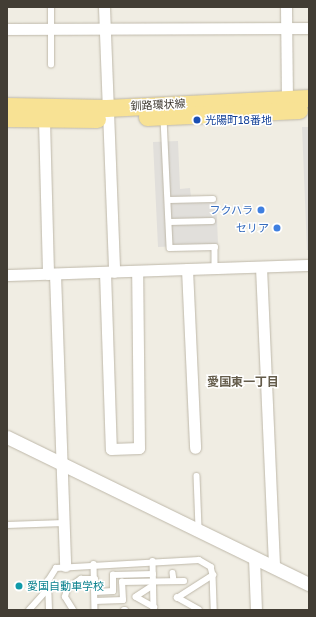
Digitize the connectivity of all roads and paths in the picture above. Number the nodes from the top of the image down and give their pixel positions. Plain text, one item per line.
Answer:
1 (51, 7) edge
2 (104, 7) edge
3 (286, 7) edge
4 (105, 27) junction
5 (51, 28) junction
6 (286, 28) junction
7 (309, 28) edge
8 (7, 29) edge
9 (51, 65) dead end
10 (309, 98) edge
11 (287, 105) junction
12 (7, 106) edge
13 (309, 110) edge
14 (107, 113) junction
15 (164, 116) junction
16 (7, 118) edge
17 (44, 120) junction
18 (213, 199) dead end
19 (169, 200) junction
20 (212, 221) dead end
21 (169, 222) junction
22 (309, 265) edge
23 (261, 267) junction
24 (215, 268) junction
25 (187, 269) junction
26 (137, 271) junction
27 (110, 272) junction
28 (52, 274) junction
29 (7, 275) edge
30 (7, 437) edge
31 (195, 448) dead end
32 (62, 464) junction
33 (197, 476) dead end
34 (64, 523) junction
35 (7, 525) edge
36 (199, 530) junction
37 (254, 558) junction
38 (152, 561) junction
39 (94, 564) junction
40 (65, 566) junction
41 (274, 568) junction
42 (173, 573) dead end
43 (153, 574) junction
44 (213, 575) junction
45 (94, 579) junction
46 (174, 581) junction
47 (184, 581) dead end
48 (153, 584) junction
49 (309, 584) edge
50 (48, 589) junction
51 (95, 592) junction
52 (95, 601) junction
53 (154, 608) edge
54 (29, 610) edge
55 (49, 610) edge
56 (73, 610) edge
57 (95, 610) edge
58 (199, 610) edge
59 (214, 610) edge
60 (256, 610) edge

1 - 5 lane
2 - 4 street
3 - 6 street
4 - 5 street
4 - 6 street
4 - 14 street
5 - 8 street
5 - 9 lane
6 - 7 street
6 - 11 street
10 - 11 main road, 釧路環状線
11 - 13 main road, 釧路環状線
11 - 14 main road, 釧路環状線
11 - 15 main road, 釧路環状線
12 - 14 main road, 釧路環状線
14 - 15 main road, 釧路環状線
14 - 17 main road, 釧路環状線
14 - 27 street
15 - 19 lane
16 - 17 main road, 釧路環状線
17 - 28 street
18 - 19 lane
19 - 21 lane
20 - 21 lane
21 - 24 lane
22 - 23 street
23 - 24 street
23 - 41 street
24 - 25 street
25 - 26 street
25 - 31 street
26 - 27 street
26 - 27 street
27 - 28 street
28 - 29 street
28 - 32 street
30 - 32 street
32 - 34 street
32 - 36 street
33 - 36 lane
34 - 35 lane
34 - 40 street
36 - 37 street
37 - 41 street
37 - 60 street
38 - 39 lane
38 - 43 lane
38 - 44 lane
39 - 40 lane
39 - 45 lane
40 - 50 lane
41 - 49 street
42 - 46 lane
43 - 48 lane
43 - 51 lane
44 - 58 lane
44 - 59 lane
45 - 51 lane
45 - 56 lane
46 - 47 lane
46 - 48 lane
48 - 52 lane
48 - 53 lane
48 - 53 lane
50 - 54 lane
50 - 55 lane
51 - 52 lane
52 - 57 lane

